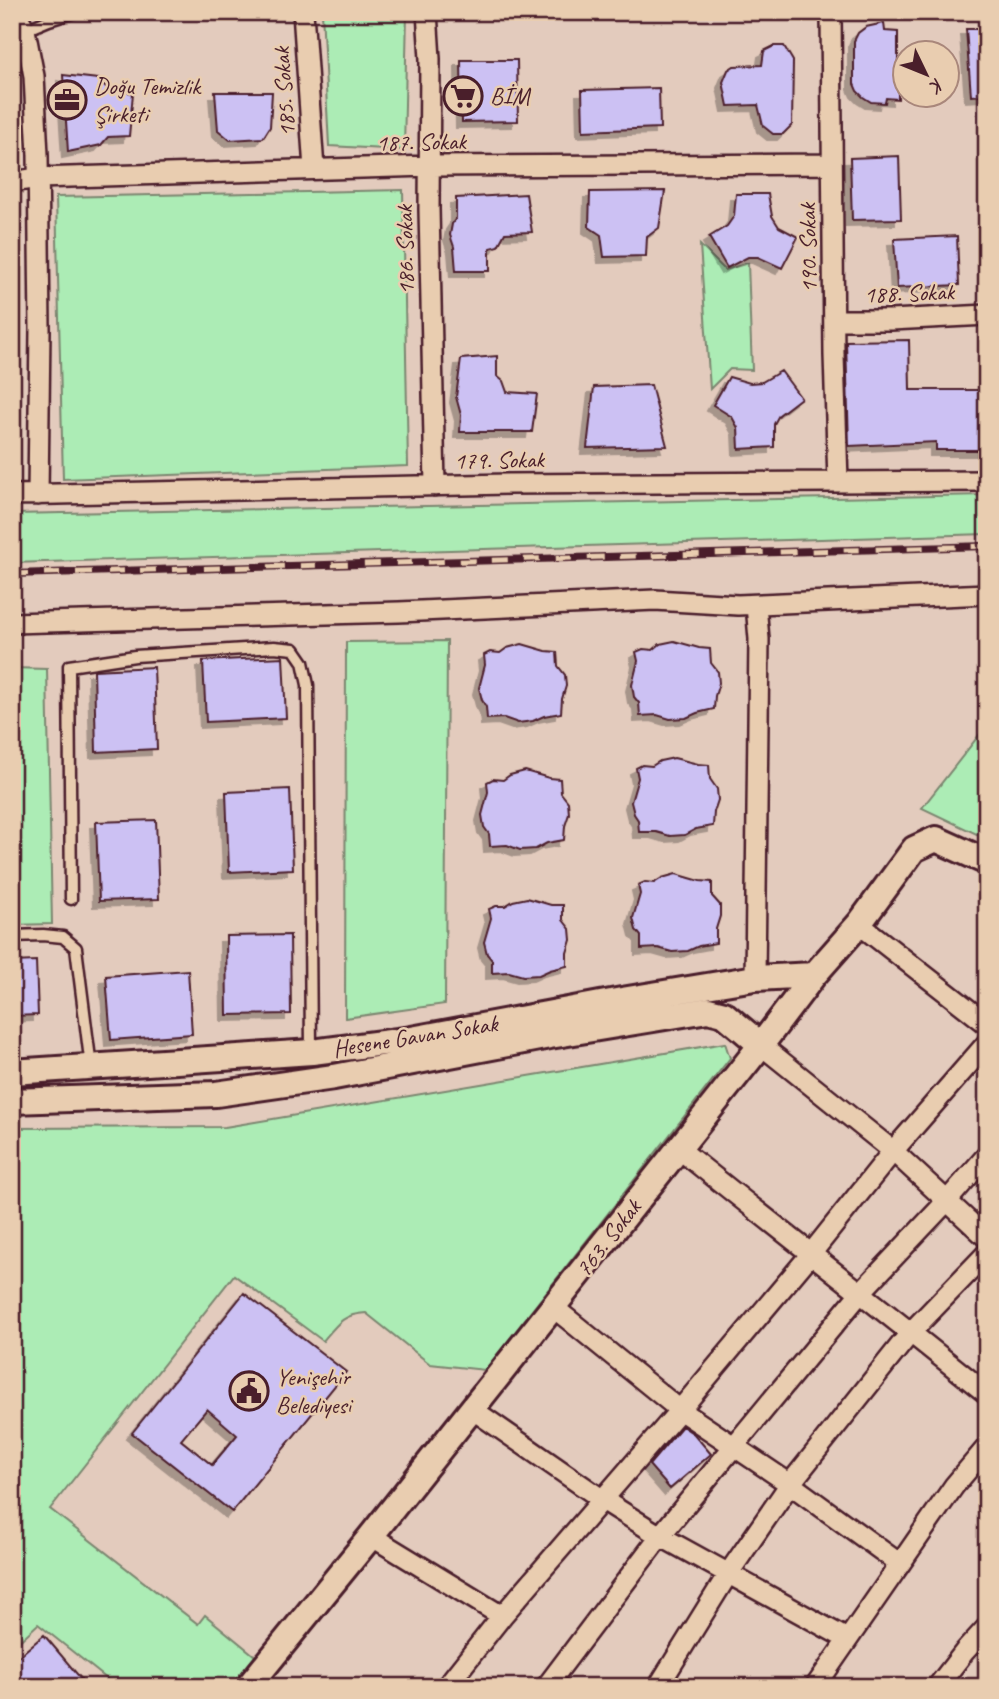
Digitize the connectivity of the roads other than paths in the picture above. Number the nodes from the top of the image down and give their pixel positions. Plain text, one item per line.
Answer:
1 (75, 12) edge
2 (303, 12) edge
3 (427, 12) edge
4 (831, 12) edge
5 (20, 21) edge
6 (832, 164) junction
7 (429, 166) junction
8 (314, 169) junction
9 (38, 178) junction
10 (12, 182) edge
11 (987, 315) edge
12 (834, 320) junction
13 (987, 481) edge
14 (838, 482) junction
15 (435, 486) junction
16 (12, 495) edge
17 (38, 495) junction
18 (987, 594) edge
19 (756, 605) junction
20 (12, 622) edge
21 (987, 862) edge
22 (71, 900) dead end
23 (859, 924) junction
24 (12, 936) edge
25 (814, 975) junction
26 (755, 978) junction
27 (987, 1024) edge
28 (987, 1043) edge
29 (761, 1045) junction
30 (312, 1052) junction
31 (91, 1068) junction
32 (12, 1072) edge
33 (12, 1101) edge
34 (678, 1148) junction
35 (893, 1151) junction
36 (987, 1155) edge
37 (947, 1202) junction
38 (987, 1238) edge
39 (987, 1253) edge
40 (810, 1255) junction
41 (861, 1292) junction
42 (553, 1307) junction
43 (911, 1332) junction
44 (987, 1394) edge
45 (472, 1409) junction
46 (680, 1410) junction
47 (734, 1446) junction
48 (987, 1447) edge
49 (790, 1484) junction
50 (603, 1500) junction
51 (371, 1536) junction
52 (660, 1536) junction
53 (900, 1564) junction
54 (728, 1574) junction
55 (502, 1616) junction
56 (987, 1627) edge
57 (847, 1639) junction
58 (248, 1687) edge
59 (446, 1687) edge
60 (546, 1687) edge
61 (658, 1687) edge
62 (814, 1687) edge
63 (937, 1687) edge

1 - 5 lane
2 - 8 street, 185. Sokak
3 - 7 street, 186. Sokak
4 - 6 street, 190. Sokak
5 - 9 street
6 - 7 street, 187. Sokak
6 - 12 street, 190. Sokak
7 - 8 street, 187. Sokak
7 - 15 street, 186. Sokak
8 - 9 street, 187. Sokak
9 - 10 street, 187. Sokak
9 - 17 street
11 - 12 street, 188. Sokak
12 - 14 street, 190. Sokak
13 - 14 street, 179. Sokak
14 - 15 street, 179. Sokak
15 - 17 street, 179. Sokak
16 - 17 street, 179. Sokak
18 - 19 street
19 - 20 street
19 - 26 street
21 - 23 street, 763. Sokak
22 - 30 lane
23 - 25 street, 763. Sokak
23 - 27 street
24 - 31 lane
25 - 26 street, Hesene Gavan Sokak
25 - 29 street, 763. Sokak
26 - 30 street, Hesene Gavan Sokak
28 - 35 street
29 - 33 street
29 - 34 street, 763. Sokak
29 - 35 street
30 - 31 street, Hesene Gavan Sokak
31 - 32 street, Hesene Gavan Sokak
34 - 40 street
34 - 42 street, 763. Sokak
35 - 37 street
35 - 40 street
36 - 37 street
37 - 38 street
37 - 41 street
39 - 43 street
40 - 41 street
40 - 46 street
41 - 43 street
41 - 47 street
42 - 45 street, 763. Sokak
42 - 46 street
43 - 44 street
43 - 49 street
45 - 50 street
45 - 51 street, 763. Sokak
46 - 47 street
46 - 50 street
47 - 49 street
47 - 52 street
48 - 53 street
49 - 53 street
49 - 54 street
50 - 52 street
50 - 55 street
51 - 55 street
51 - 58 street, 763. Sokak
52 - 54 street
52 - 60 street
53 - 57 street
54 - 57 street
54 - 61 street
55 - 59 street
56 - 63 street
57 - 62 street

